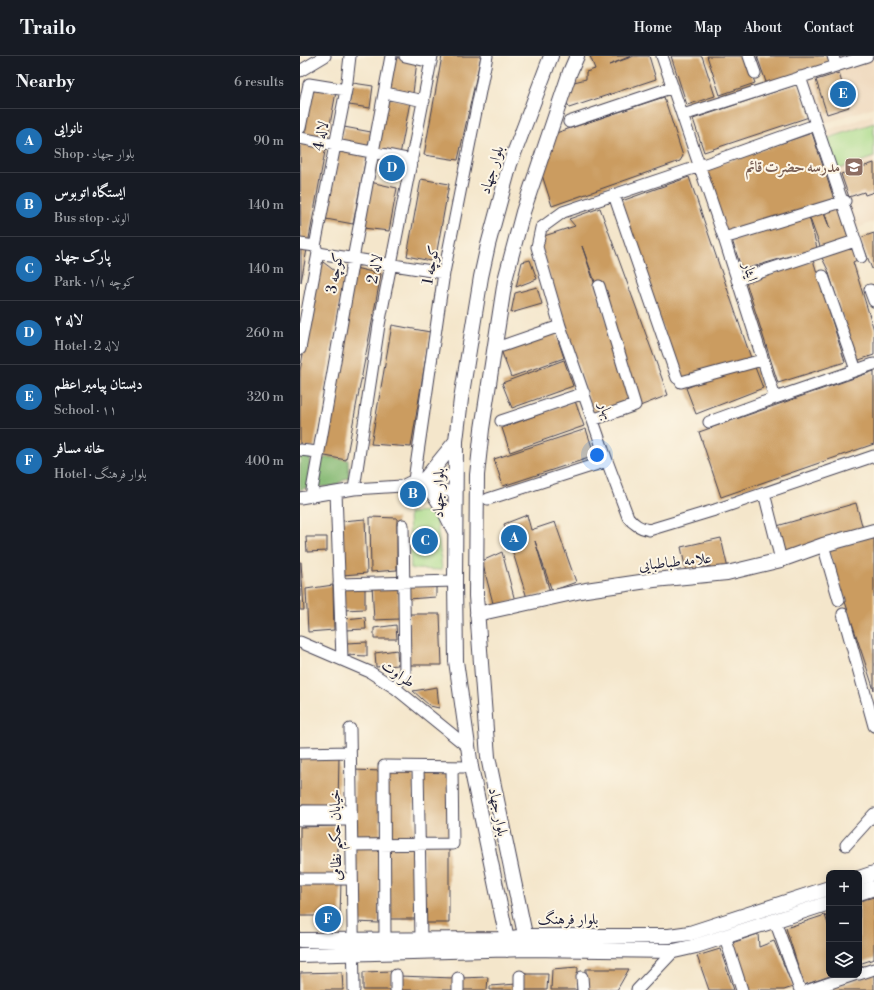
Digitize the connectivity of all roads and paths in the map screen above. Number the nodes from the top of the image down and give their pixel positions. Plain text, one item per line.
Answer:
1 (325, 56) edge
2 (350, 56) edge
3 (391, 56) edge
4 (405, 56) edge
5 (487, 56) edge
6 (576, 56) edge
7 (662, 56) edge
8 (750, 56) edge
9 (866, 56) edge
10 (431, 59) edge
11 (546, 60) edge
12 (834, 61) edge
13 (300, 71) edge
14 (755, 73) dead end
15 (800, 77) junction
16 (673, 87) junction
17 (346, 90) junction
18 (385, 93) junction
19 (424, 101) junction
20 (683, 115) junction
21 (569, 122) dead end
22 (815, 125) junction
23 (300, 128) edge
24 (300, 138) edge
25 (335, 145) junction
26 (374, 152) junction
27 (412, 160) junction
28 (700, 166) junction
29 (614, 195) junction
30 (843, 202) junction
31 (724, 238) junction
32 (855, 241) junction
33 (300, 244) edge
34 (317, 250) junction
35 (861, 257) dead end
36 (353, 259) junction
37 (391, 265) junction
38 (444, 272) junction
39 (823, 276) dead end
40 (737, 280) junction
41 (599, 286) dead end
42 (870, 290) dead end
43 (874, 302) edge
44 (303, 314) edge
45 (560, 326) junction
46 (502, 346) dead end
47 (300, 349) edge
48 (762, 360) junction
49 (874, 364) edge
50 (856, 370) junction
51 (584, 393) junction
52 (775, 398) junction
53 (592, 416) junction
54 (501, 421) dead end
55 (709, 422) dead end
56 (456, 441) junction
57 (300, 450) edge
58 (318, 452) junction
59 (874, 456) edge
60 (607, 461) junction
61 (456, 475) junction
62 (477, 475) junction
63 (423, 483) junction
64 (402, 486) junction
65 (354, 489) junction
66 (456, 491) junction
67 (476, 491) junction
68 (336, 492) junction
69 (764, 493) junction
70 (305, 497) edge
71 (488, 499) dead end
72 (403, 525) dead end
73 (874, 531) edge
74 (455, 534) junction
75 (823, 545) junction
76 (781, 560) junction
77 (454, 581) junction
78 (404, 582) junction
79 (340, 584) junction
80 (838, 600) dead end
81 (477, 614) junction
82 (843, 614) dead end
83 (300, 642) edge
84 (342, 659) junction
85 (395, 688) junction
86 (874, 726) edge
87 (350, 729) dead end
88 (469, 748) junction
89 (350, 752) junction
90 (300, 753) edge
91 (418, 767) junction
92 (471, 767) junction
93 (452, 768) junction
94 (300, 811) edge
95 (874, 814) edge
96 (351, 815) junction
97 (300, 820) edge
98 (384, 845) junction
99 (419, 845) junction
100 (846, 845) dead end
101 (352, 846) junction
102 (874, 873) edge
103 (862, 877) edge
104 (352, 878) junction
105 (300, 879) edge
106 (826, 889) edge
107 (874, 889) edge
108 (862, 892) edge
109 (826, 906) edge
110 (775, 921) junction
111 (725, 937) junction
112 (385, 939) junction
113 (421, 939) junction
114 (300, 940) edge
115 (353, 940) junction
116 (526, 943) junction
117 (507, 944) junction
118 (674, 951) junction
119 (353, 954) junction
120 (300, 955) edge
121 (874, 969) edge
122 (862, 972) edge
123 (396, 975) dead end
124 (520, 976) dead end
125 (582, 977) dead end
126 (458, 978) dead end
127 (844, 978) edge
128 (354, 990) edge
129 (396, 990) edge
130 (458, 990) edge
131 (520, 990) edge
132 (583, 990) edge
133 (637, 990) edge
134 (742, 990) edge
135 (800, 990) edge
136 (809, 990) edge

1 - 13 street
2 - 17 street, لاله 4
3 - 18 street, کوچه 3
4 - 10 street
5 - 38 street, کوچه 1
6 - 62 main road, بلوار جهاد
7 - 16 street, ایثار
8 - 14 street
9 - 12 street
10 - 19 street, لاله 2
11 - 56 main road, بلوار جهاد
12 - 15 street
15 - 20 street
15 - 22 street
16 - 20 street, ایثار
16 - 21 street
17 - 23 street
17 - 25 street, لاله 4
18 - 19 street
18 - 26 street, کوچه 3
19 - 27 street, لاله 2
20 - 28 street, ایثار
22 - 28 street, بهار
22 - 30 street
24 - 25 street
25 - 26 street
25 - 34 street, لاله 4
26 - 27 street
26 - 36 street, کوچه 3
27 - 37 street, لاله 2
28 - 29 street, بهار
28 - 31 street, ایثار
29 - 45 street, بهار
29 - 48 street
30 - 31 street
30 - 32 street
31 - 40 street, ایثار
32 - 35 street
32 - 40 street
33 - 34 street
34 - 36 street
34 - 44 street, لاله 4
36 - 37 street
36 - 58 street, کوچه 3
37 - 38 street
37 - 65 street, لاله 2
38 - 63 street, کوچه 1
39 - 50 street
40 - 48 street, ایثار
41 - 53 street
42 - 43 street
44 - 47 street, لاله 4
45 - 46 street
45 - 51 street, بهار
48 - 52 street, ایثار
49 - 50 street
50 - 52 street
51 - 53 street, بهار
51 - 54 street
52 - 55 street
53 - 60 street, بهار
56 - 61 main road, بلوار جهاد
56 - 63 main road
57 - 58 street
58 - 70 street, کوچه 3
59 - 69 street, بهار
60 - 69 street, بهار
60 - 71 street
61 - 62 main road
61 - 63 street
61 - 66 main road, بلوار جهاد
62 - 67 main road, بلوار جهاد
63 - 64 street
63 - 64 street
63 - 66 street
63 - 74 main road
64 - 65 street
65 - 68 street
66 - 67 main road
66 - 74 main road, بلوار جهاد
67 - 81 main road, بلوار جهاد
68 - 70 street
68 - 79 street
69 - 76 street
72 - 78 street
73 - 75 main road, علامه طباطبایی
74 - 77 main road, بلوار جهاد
75 - 76 main road, علامه طباطبایی
75 - 80 street
76 - 81 main road, علامه طباطبایی
77 - 78 street
77 - 88 main road, بلوار جهاد
78 - 79 street
78 - 85 street
79 - 84 street
81 - 116 main road, بلوار جهاد
82 - 86 street
83 - 84 street, طراوت
84 - 85 street, طراوت
85 - 88 street, طراوت
87 - 89 street, خیابان حکیم نظامی
88 - 92 main road, بلوار جهاد
89 - 90 street
89 - 96 street, خیابان حکیم نظامی
91 - 93 street
91 - 98 street
91 - 99 street
92 - 93 street
92 - 117 main road, بلوار جهاد
93 - 99 street
94 - 96 street
95 - 100 street
96 - 97 street
96 - 101 street, خیابان حکیم نظامی
98 - 99 street
98 - 101 street
98 - 112 street
99 - 113 street
101 - 104 street, خیابان حکیم نظامی
102 - 103 main road
104 - 105 street
104 - 115 street, خیابان حکیم نظامی
106 - 116 main road, بلوار فرهنگ
107 - 108 main road
109 - 110 main road, بلوار فرهنگ
110 - 111 main road, بلوار فرهنگ
110 - 135 street
111 - 118 main road, بلوار فرهنگ
111 - 134 street
112 - 113 main road, بلوار فرهنگ
112 - 115 main road, بلوار فرهنگ
113 - 117 main road, بلوار فرهنگ
114 - 115 main road, بلوار فرهنگ
115 - 119 street, خیابان حکیم نظامی
116 - 117 main road, بلوار فرهنگ
116 - 118 main road, بلوار فرهنگ
117 - 119 main road, بلوار فرهنگ
118 - 133 street
119 - 120 main road, بلوار فرهنگ
119 - 128 street, خیابان حکیم نظامی
121 - 122 street
123 - 129 street
124 - 131 street
125 - 132 street
126 - 130 street
127 - 136 street

